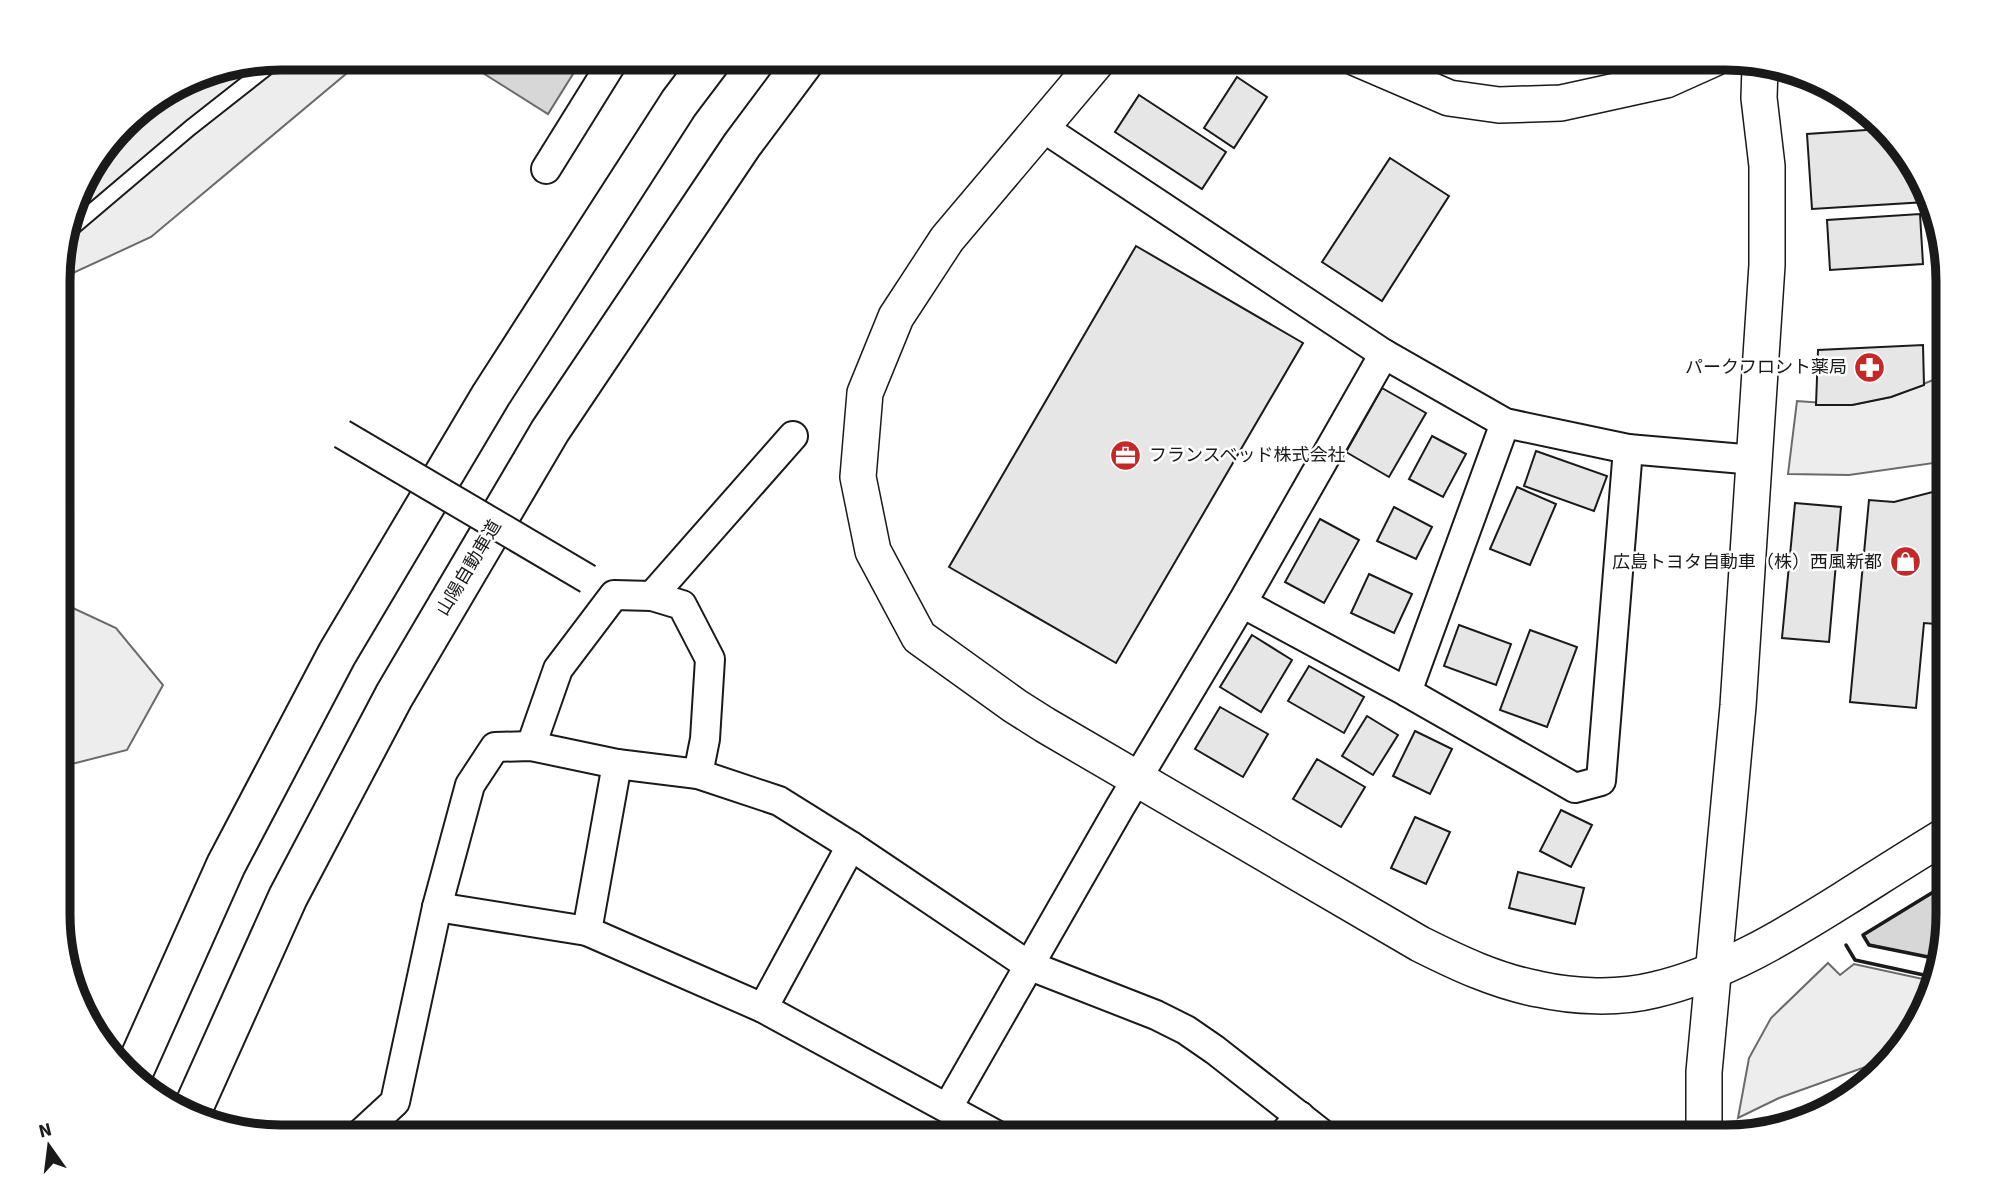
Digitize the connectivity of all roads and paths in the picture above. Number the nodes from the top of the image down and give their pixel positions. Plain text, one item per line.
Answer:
1 (608, 70) edge
2 (704, 70) edge
3 (798, 70) edge
4 (1090, 70) edge
5 (1384, 70) edge
6 (1688, 70) edge
7 (263, 71) edge
8 (1760, 73) edge
9 (1042, 127) junction
10 (546, 169) dead end
11 (78, 223) edge
12 (1384, 354) junction
13 (1505, 423) junction
14 (335, 430) dead end
15 (793, 436) dead end
16 (1628, 449) junction
17 (1755, 460) junction
18 (614, 595) junction
19 (652, 596) junction
20 (1242, 603) junction
21 (1406, 692) junction
22 (531, 746) junction
23 (617, 764) junction
24 (698, 775) junction
25 (1138, 780) junction
26 (1936, 842) edge
27 (851, 846) junction
28 (437, 907) junction
29 (587, 931) junction
30 (1028, 965) junction
31 (1713, 972) junction
32 (763, 1008) junction
33 (135, 1066) edge
34 (194, 1106) edge
35 (948, 1107) junction
36 (370, 1125) edge
37 (979, 1125) edge
38 (1288, 1125) edge
39 (1704, 1125) edge

1 - 10 street
2 - 33 highway
3 - 34 highway, 山陽自動車道
4 - 9 street
5 - 6 street
7 - 11 lane
8 - 17 street
9 - 12 street
9 - 25 street
12 - 13 street
12 - 20 street
13 - 16 street
13 - 21 street
14 - 18 street, bridge
15 - 19 street
16 - 17 street
16 - 21 street
17 - 31 street
18 - 19 street
18 - 22 street
19 - 24 street
20 - 21 street
20 - 25 street
22 - 23 street
22 - 28 street
23 - 24 street
23 - 29 street
24 - 27 street
25 - 30 street
25 - 31 street
26 - 31 street
27 - 30 street
27 - 32 street
28 - 29 street
28 - 36 street
29 - 32 street
30 - 35 street
30 - 38 street
31 - 39 street
32 - 35 street
35 - 37 street

